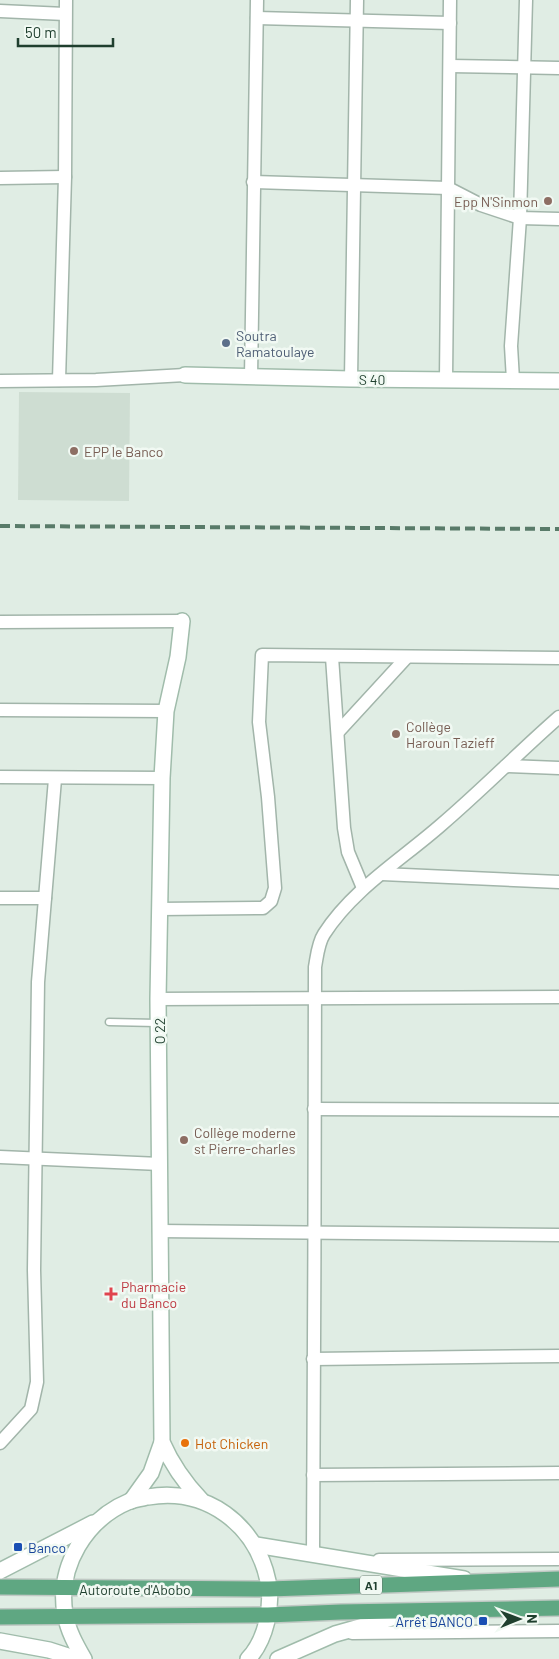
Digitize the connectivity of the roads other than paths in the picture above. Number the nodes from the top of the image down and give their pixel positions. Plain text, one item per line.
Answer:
1 (66, 0) edge
2 (257, 0) edge
3 (357, 0) edge
4 (450, 0) edge
5 (526, 0) edge
6 (0, 11) edge
7 (65, 14) junction
8 (257, 18) junction
9 (356, 22) junction
10 (450, 23) junction
11 (450, 66) junction
12 (524, 67) junction
13 (559, 68) edge
14 (65, 177) junction
15 (0, 178) edge
16 (253, 182) junction
17 (353, 184) junction
18 (448, 188) junction
19 (520, 218) junction
20 (559, 219) edge
21 (185, 375) joint
22 (251, 377) junction
23 (351, 379) junction
24 (446, 379) junction
25 (59, 380) junction
26 (514, 380) junction
27 (0, 381) edge
28 (559, 381) edge
29 (182, 620) joint
30 (0, 622) edge
31 (332, 657) junction
32 (406, 658) junction
33 (559, 658) edge
34 (0, 710) edge
35 (166, 711) junction
36 (559, 717) edge
37 (338, 732) junction
38 (506, 766) junction
39 (559, 768) edge
40 (0, 777) edge
41 (162, 778) junction
42 (55, 779) junction
43 (382, 874) junction
44 (559, 882) edge
45 (363, 888) junction
46 (0, 898) edge
47 (45, 898) junction
48 (159, 909) junction
49 (315, 997) junction
50 (559, 997) edge
51 (158, 999) junction
52 (109, 1022) dead end
53 (159, 1023) junction
54 (314, 1109) junction
55 (559, 1110) edge
56 (0, 1157) edge
57 (37, 1159) junction
58 (160, 1164) junction
59 (159, 1231) junction
60 (316, 1233) junction
61 (559, 1234) edge
62 (559, 1356) edge
63 (313, 1359) junction
64 (162, 1442) junction
65 (0, 1444) edge
66 (559, 1473) edge
67 (313, 1475) junction
68 (131, 1500) junction
69 (201, 1500) junction
70 (99, 1520) junction
71 (256, 1545) junction
72 (313, 1554) junction
73 (559, 1559) edge
74 (355, 1560) junction
75 (0, 1571) edge
76 (559, 1579) edge
77 (472, 1581) junction
78 (0, 1587) edge
79 (64, 1589) junction
80 (270, 1589) junction
81 (559, 1608) edge
82 (420, 1611) junction
83 (65, 1615) junction
84 (268, 1615) junction
85 (0, 1616) edge
86 (559, 1631) edge
87 (335, 1634) junction
88 (0, 1641) edge
89 (77, 1659) edge
90 (84, 1659) edge
91 (248, 1659) edge
92 (278, 1659) edge

1 - 7 street
2 - 8 street
3 - 9 street
4 - 10 street
5 - 12 street
6 - 7 street
7 - 14 street
8 - 9 street
8 - 16 street
9 - 10 street
9 - 17 street
10 - 11 street
11 - 12 street
11 - 18 street
12 - 13 street
12 - 19 street
14 - 15 street
14 - 25 street
16 - 17 street
16 - 22 street
17 - 18 street
17 - 23 street
18 - 19 street
18 - 24 street
19 - 20 street
19 - 26 street
21 - 22 street, S 40
21 - 25 street
22 - 23 street, S 40
23 - 24 street, S 40
24 - 26 street, S 40
25 - 27 street
26 - 28 street, S 40
29 - 30 street
29 - 35 street, O 22
31 - 32 street
31 - 37 street
31 - 48 street
32 - 33 street
32 - 37 street
34 - 35 street
35 - 41 street, O 22
36 - 38 street
37 - 45 street
38 - 39 street
38 - 43 street
40 - 42 street
41 - 42 street
41 - 48 street, O 22
42 - 47 street
43 - 44 street
43 - 45 street
45 - 49 street
46 - 47 street
47 - 57 street
48 - 51 street, O 22
49 - 50 street
49 - 51 street
49 - 54 street
51 - 53 street, O 22
52 - 53 lane
53 - 58 street, O 22
54 - 55 street
54 - 60 street
56 - 57 street
57 - 58 street
57 - 65 street
58 - 59 street, O 22
59 - 60 street
59 - 64 street, O 22
60 - 61 street
60 - 63 street
62 - 63 street
63 - 67 street
64 - 68 street
64 - 69 street
66 - 67 street
67 - 72 street
68 - 69 street
68 - 70 street
69 - 71 street
70 - 75 street
70 - 79 street
71 - 72 street
71 - 80 street
72 - 74 street
73 - 74 street
74 - 77 street
76 - 77 main road, A1
77 - 80 main road, A1
78 - 79 main road, Autoroute d'Abobo
79 - 80 main road, Autoroute d'Abobo
79 - 83 street
80 - 84 street
81 - 82 main road, A1
82 - 84 main road, A1
82 - 87 street
83 - 84 main road, Autoroute d'Abobo
83 - 85 main road, Autoroute d'Abobo
83 - 90 street
84 - 91 street
86 - 87 street
87 - 92 street
88 - 89 street

